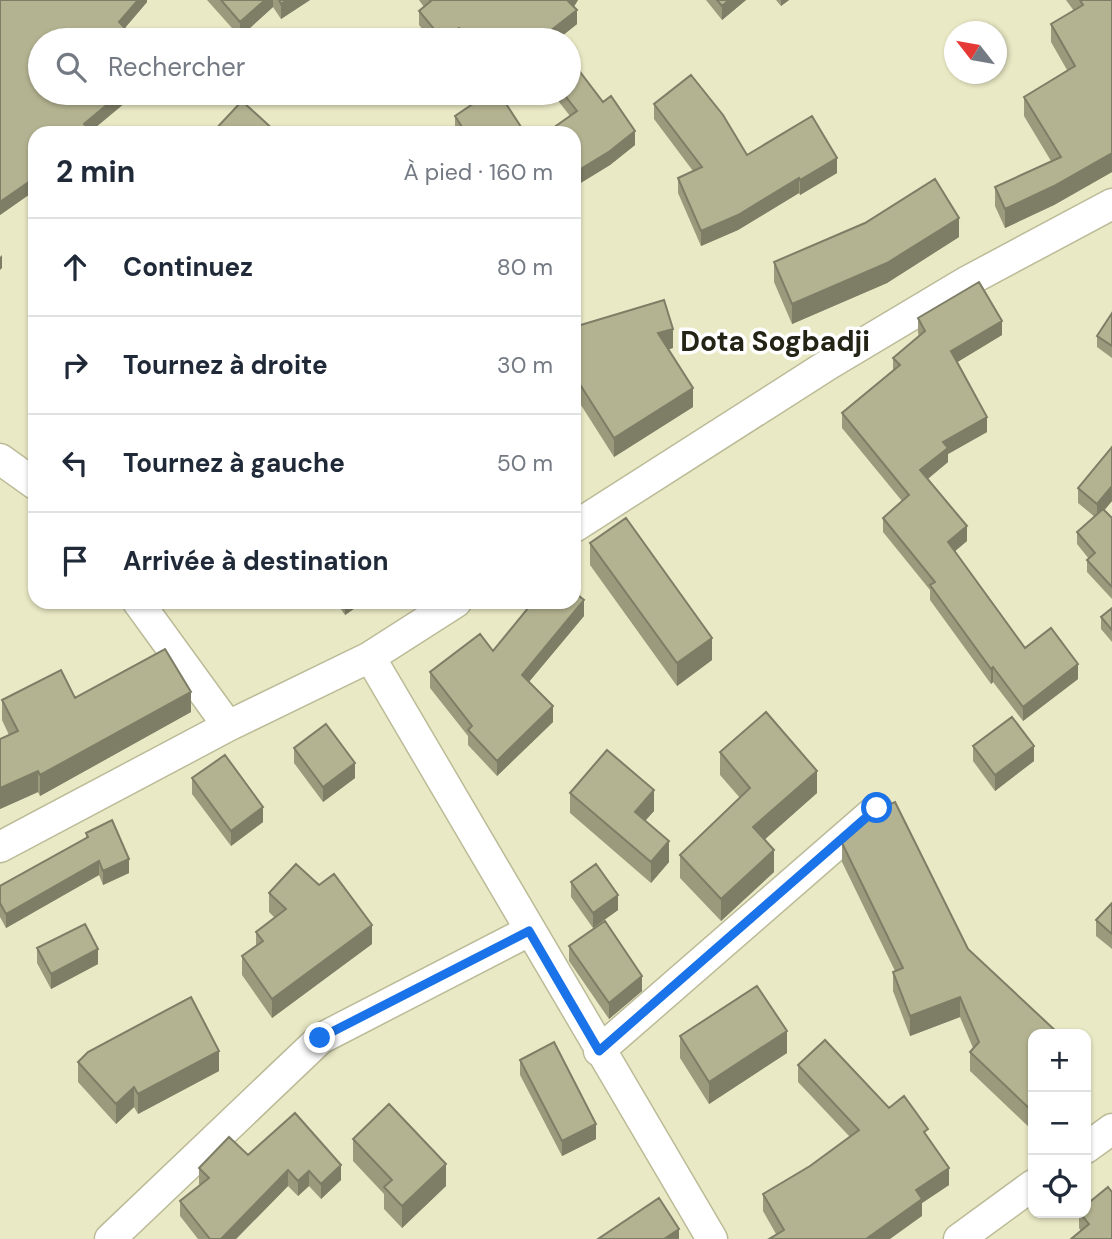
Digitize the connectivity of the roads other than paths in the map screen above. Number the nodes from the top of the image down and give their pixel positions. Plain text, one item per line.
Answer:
1 (1112, 204) edge
2 (0, 459) edge
3 (28, 479) edge
4 (581, 523) edge
5 (143, 609) edge
6 (445, 609) edge
7 (370, 657) junction
8 (228, 726) junction
9 (877, 808) edge
10 (0, 847) edge
11 (529, 931) junction
12 (599, 1051) junction
13 (1112, 1129) edge
14 (1091, 1144) edge
15 (1028, 1189) edge
16 (110, 1239) edge
17 (712, 1239) edge
18 (959, 1239) edge

1 - 4 street
2 - 3 street
5 - 8 street
6 - 7 street
7 - 8 street
7 - 11 street
8 - 10 street
9 - 12 street
11 - 12 street
11 - 16 street
12 - 17 street
13 - 14 street
15 - 18 street

